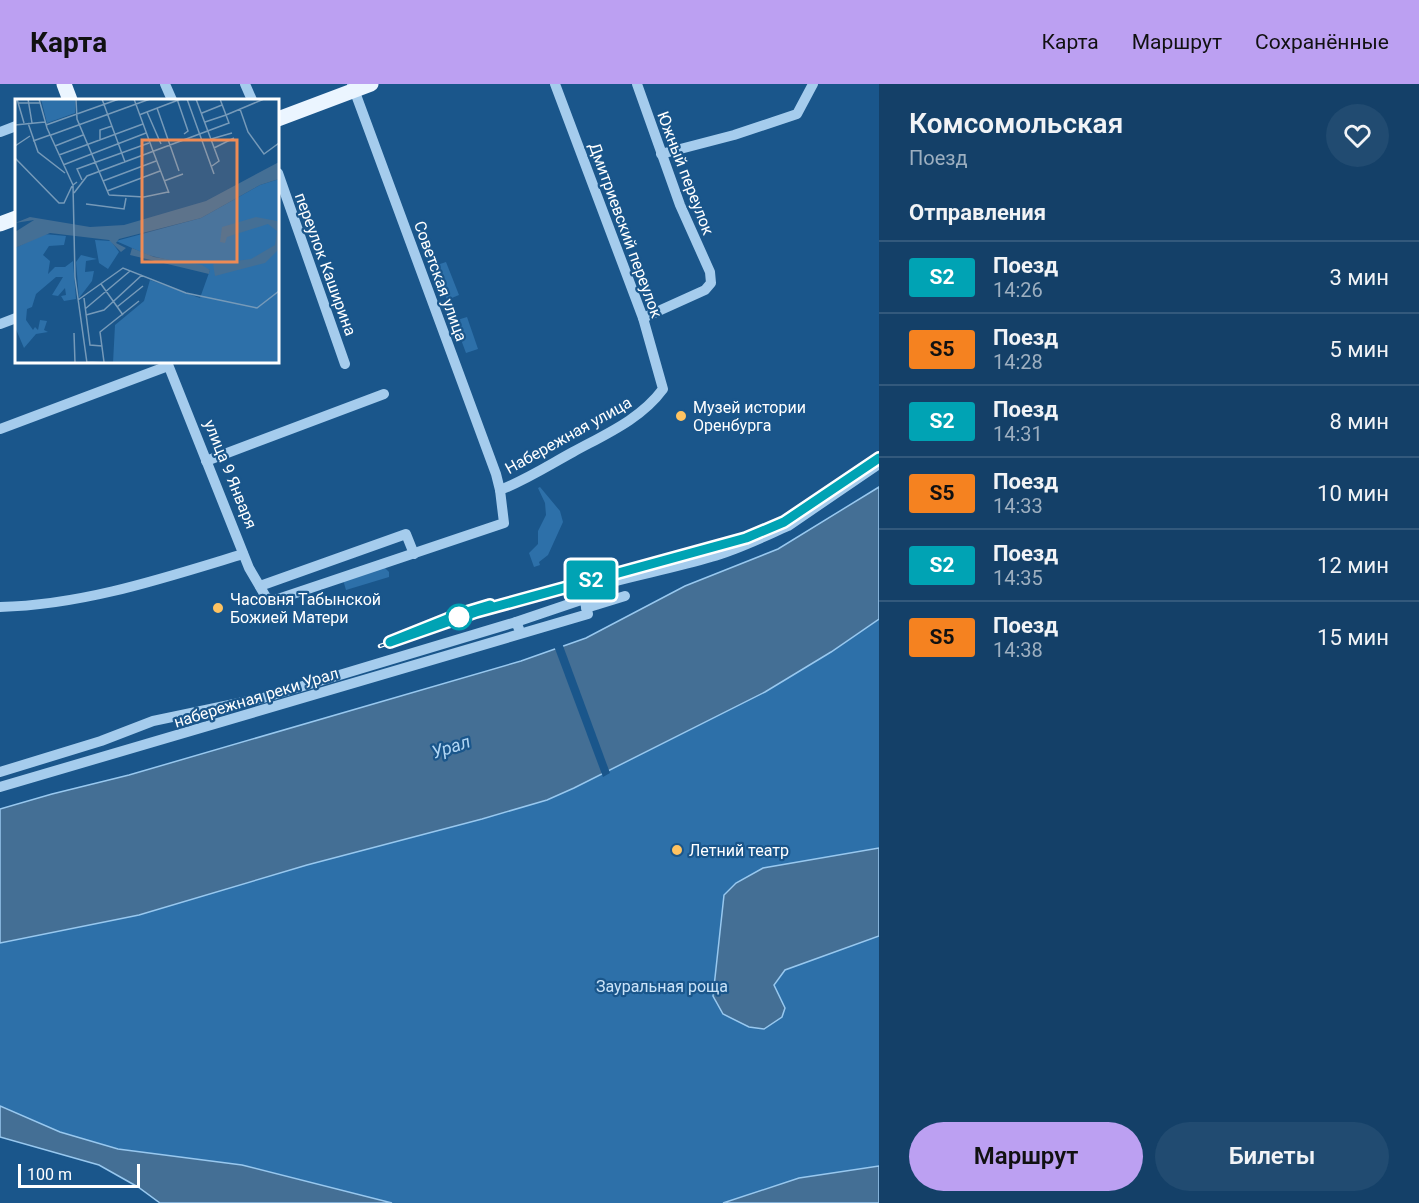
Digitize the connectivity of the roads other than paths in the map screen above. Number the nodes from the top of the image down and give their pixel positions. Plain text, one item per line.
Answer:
1 (64, 84) edge
2 (165, 84) edge
3 (245, 84) edge
4 (371, 84) edge
5 (555, 84) edge
6 (637, 84) edge
7 (813, 84) edge
8 (353, 87) edge
9 (70, 99) edge
10 (172, 99) edge
11 (252, 99) edge
12 (279, 119) edge
13 (15, 126) edge
14 (0, 132) edge
15 (661, 154) junction
16 (279, 176) edge
17 (15, 218) edge
18 (0, 224) edge
19 (15, 318) edge
20 (643, 318) junction
21 (0, 324) edge
22 (167, 364) edge
23 (345, 364) dead end
24 (663, 389) joint
25 (384, 394) dead end
26 (0, 429) edge
27 (206, 461) junction
28 (879, 464) edge
29 (500, 490) junction
30 (376, 545) junction
31 (243, 554) junction
32 (414, 554) junction
33 (329, 562) junction
34 (383, 564) junction
35 (306, 569) junction
36 (336, 580) junction
37 (260, 586) junction
38 (313, 588) junction
39 (625, 596) dead end
40 (266, 597) joint
41 (585, 603) junction
42 (0, 607) edge
43 (516, 622) junction
44 (520, 635) junction
45 (466, 636) junction
46 (470, 650) junction
47 (364, 666) junction
48 (368, 679) junction
49 (303, 686) junction
50 (307, 697) junction
51 (200, 711) junction
52 (153, 722) junction
53 (205, 728) junction
54 (159, 741) junction
55 (83, 747) junction
56 (34, 762) junction
57 (88, 762) junction
58 (0, 772) edge
59 (38, 777) junction
60 (0, 787) edge

1 - 9 main road
2 - 10 street
3 - 11 street
4 - 8 main road
5 - 20 street, Дмитриевский переулок
6 - 15 street, Южный переулок
7 - 15 street
8 - 12 main road
8 - 29 street, Советская улица
13 - 14 street
15 - 20 street, Южный переулок
16 - 23 street, переулок Каширина
17 - 18 main road
19 - 21 street
20 - 24 street, Дмитриевский переулок
22 - 26 street
22 - 27 street, улица 9 Января
24 - 29 street, Набережная улица
25 - 27 street
27 - 31 street, улица 9 Января
28 - 41 street, набережная реки Урал
29 - 32 street, Набережная улица
30 - 32 street
30 - 33 street
30 - 34 street
31 - 37 street, улица 9 Января
31 - 42 street
32 - 34 street, Набережная улица
33 - 35 street
33 - 36 street
34 - 36 street, Набережная улица
35 - 37 street
35 - 38 street
36 - 38 street, Набережная улица
37 - 40 street, улица 9 Января
38 - 40 street, Набережная улица
39 - 41 street, набережная реки Урал
41 - 43 street, набережная реки Урал
41 - 44 street, набережная реки Урал
43 - 44 street
43 - 45 street, набережная реки Урал
44 - 46 street, набережная реки Урал
45 - 46 street
45 - 47 street, набережная реки Урал
46 - 48 street, набережная реки Урал
47 - 48 street
47 - 49 street, набережная реки Урал
48 - 50 street, набережная реки Урал
49 - 50 street
49 - 51 street, набережная реки Урал
50 - 53 street, набережная реки Урал
51 - 52 street, набережная реки Урал
51 - 53 street
52 - 54 street
52 - 55 street, набережная реки Урал
53 - 54 street, набережная реки Урал
54 - 57 street, набережная реки Урал
55 - 56 street, набережная реки Урал
55 - 57 street
56 - 58 street, набережная реки Урал
56 - 59 street
57 - 59 street, набережная реки Урал
59 - 60 street, набережная реки Урал

